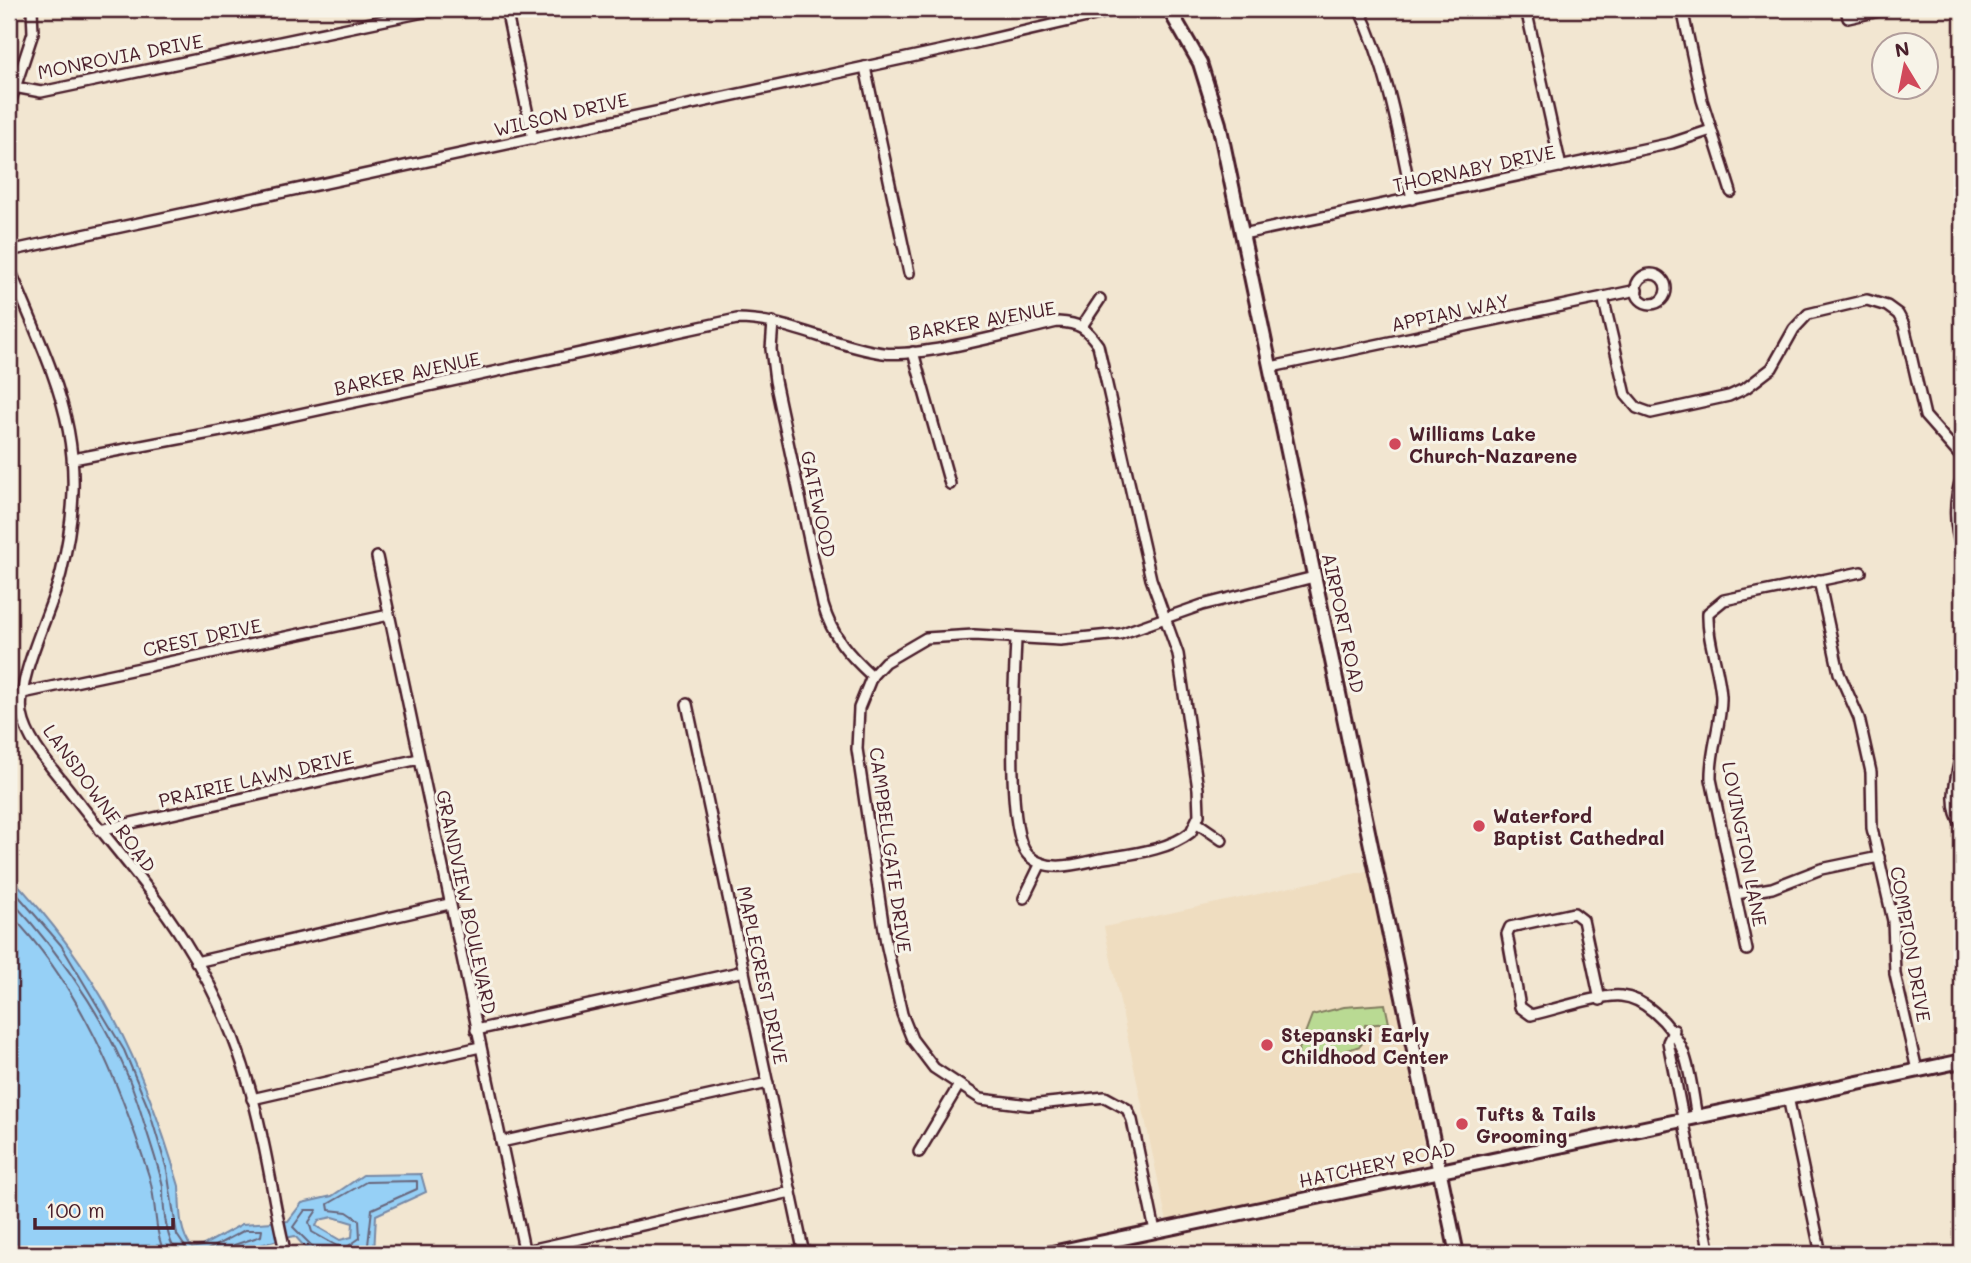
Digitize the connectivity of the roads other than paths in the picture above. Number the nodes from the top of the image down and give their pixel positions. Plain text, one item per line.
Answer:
1 (32, 9) edge
2 (438, 9) edge
3 (506, 9) edge
4 (1121, 9) edge
5 (1169, 9) edge
6 (1359, 9) edge
7 (1526, 9) edge
8 (1682, 9) edge
9 (1888, 9) edge
10 (1847, 13) edge
11 (865, 66) junction
12 (14, 87) junction
13 (9, 106) edge
14 (1711, 130) junction
15 (533, 139) junction
16 (1561, 167) junction
17 (1731, 192) dead end
18 (1412, 199) junction
19 (1243, 234) junction
20 (9, 251) edge
21 (9, 267) edge
22 (909, 273) dead end
23 (1637, 290) dead end
24 (1603, 297) junction
25 (1100, 299) dead end
26 (773, 322) junction
27 (1082, 326) junction
28 (914, 352) junction
29 (1271, 368) junction
30 (1962, 458) edge
31 (73, 459) junction
32 (1962, 477) edge
33 (950, 484) dead end
34 (1962, 550) edge
35 (377, 557) dead end
36 (1861, 572) dead end
37 (1314, 577) junction
38 (1819, 580) junction
39 (389, 615) junction
40 (1165, 619) junction
41 (1016, 638) junction
42 (872, 676) junction
43 (23, 693) junction
44 (687, 704) dead end
45 (1962, 749) edge
46 (419, 759) junction
47 (1956, 780) junction
48 (1962, 789) edge
49 (1196, 822) junction
50 (1962, 825) edge
51 (100, 830) junction
52 (1222, 840) dead end
53 (1879, 857) junction
54 (1041, 863) junction
55 (1735, 894) junction
56 (1024, 898) dead end
57 (449, 904) junction
58 (1747, 950) dead end
59 (196, 962) junction
60 (744, 971) junction
61 (1600, 999) junction
62 (476, 1030) junction
63 (1674, 1030) junction
64 (480, 1047) junction
65 (1962, 1060) edge
66 (1917, 1070) junction
67 (768, 1083) junction
68 (959, 1085) junction
69 (1787, 1097) junction
70 (252, 1099) junction
71 (1697, 1118) junction
72 (1682, 1121) junction
73 (500, 1142) junction
74 (919, 1152) dead end
75 (1439, 1171) junction
76 (791, 1192) junction
77 (1155, 1231) junction
78 (525, 1252) edge
79 (286, 1254) edge
80 (804, 1254) edge
81 (1047, 1254) edge
82 (1457, 1254) edge
83 (1710, 1254) edge
84 (1821, 1254) edge

1 - 12 street
2 - 12 street, MONROVIA DRIVE
3 - 15 street
4 - 11 street, WILSON DRIVE
5 - 19 street, AIRPORT ROAD
6 - 18 street
7 - 16 street
8 - 14 street
9 - 10 street
11 - 15 street, WILSON DRIVE
11 - 22 street
12 - 13 street
14 - 16 street, THORNABY DRIVE
14 - 17 street
15 - 20 street, WILSON DRIVE
16 - 18 street, THORNABY DRIVE
18 - 19 street, THORNABY DRIVE
19 - 29 street, AIRPORT ROAD
21 - 31 street, LANSDOWNE ROAD
23 - 24 street, APPIAN WAY
24 - 29 street, APPIAN WAY
24 - 30 street
25 - 27 street
26 - 28 street, BARKER AVENUE
26 - 31 street, BARKER AVENUE
26 - 42 street, GATEWOOD
27 - 28 street, BARKER AVENUE
27 - 40 street, BARKER AVENUE
28 - 33 street
29 - 37 street, AIRPORT ROAD
31 - 43 street, LANSDOWNE ROAD
32 - 34 street
35 - 39 street, GRANDVIEW BOULEVARD
36 - 38 street, LOVINGTON LANE
37 - 40 street, CAMPBELLGATE DRIVE
37 - 75 street, AIRPORT ROAD
38 - 53 street, COMPTON DRIVE
38 - 55 street, LOVINGTON LANE
39 - 43 street, CREST DRIVE
39 - 46 street, GRANDVIEW BOULEVARD
40 - 41 street, CAMPBELLGATE DRIVE
40 - 49 street, BARKER AVENUE
41 - 42 street, CAMPBELLGATE DRIVE
41 - 54 street
42 - 68 street, CAMPBELLGATE DRIVE
43 - 51 street, LANSDOWNE ROAD
44 - 60 street, MAPLECREST DRIVE
45 - 47 street
46 - 51 street, PRAIRIE LAWN DRIVE
46 - 57 street, GRANDVIEW BOULEVARD
47 - 48 street
47 - 50 street
49 - 52 street
49 - 54 street
51 - 59 street, LANSDOWNE ROAD
53 - 55 street
53 - 66 street, COMPTON DRIVE
54 - 56 street
55 - 58 street, LOVINGTON LANE
57 - 59 street
57 - 62 street, GRANDVIEW BOULEVARD
59 - 70 street, LANSDOWNE ROAD
60 - 62 street
60 - 67 street, MAPLECREST DRIVE
61 - 61 street
61 - 63 street
62 - 64 street, GRANDVIEW BOULEVARD
63 - 71 street
63 - 72 street
64 - 70 street
64 - 73 street, GRANDVIEW BOULEVARD
65 - 66 street, HATCHERY ROAD
66 - 69 street, HATCHERY ROAD
67 - 73 street
67 - 76 street, MAPLECREST DRIVE
68 - 74 street
68 - 77 street, CAMPBELLGATE DRIVE
69 - 71 street, HATCHERY ROAD
69 - 84 street
70 - 79 street, LANSDOWNE ROAD
71 - 72 street, HATCHERY ROAD
72 - 75 street, HATCHERY ROAD
72 - 83 street
73 - 78 street, GRANDVIEW BOULEVARD
75 - 77 street, HATCHERY ROAD
75 - 82 street, AIRPORT ROAD
76 - 78 street
76 - 80 street, MAPLECREST DRIVE
77 - 81 street, HATCHERY ROAD

